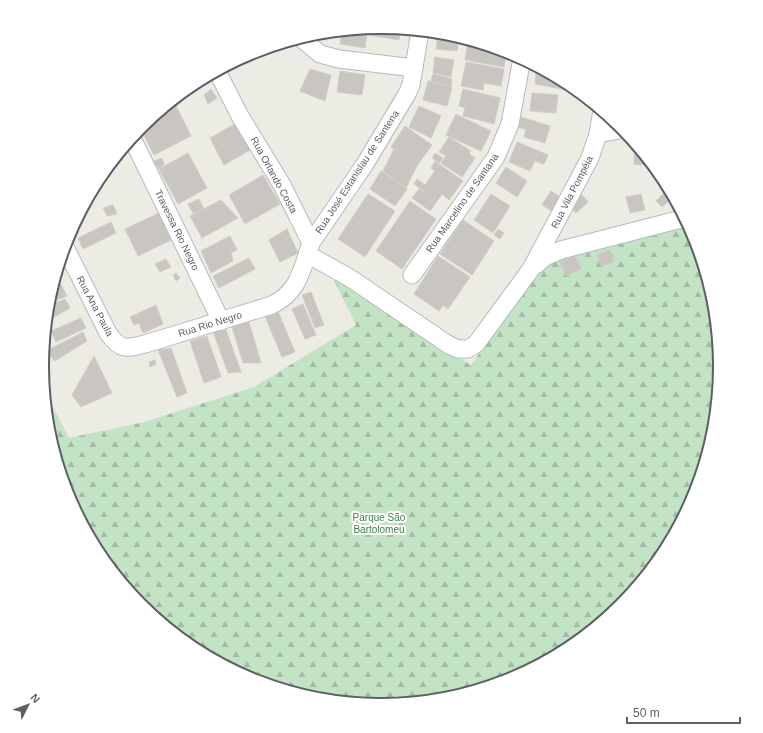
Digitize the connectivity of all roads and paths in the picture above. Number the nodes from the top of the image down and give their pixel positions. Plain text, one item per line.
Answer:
1 (419, 36) edge
2 (306, 42) edge
3 (521, 64) edge
4 (414, 68) junction
5 (220, 76) edge
6 (601, 117) edge
7 (616, 130) edge
8 (598, 134) junction
9 (135, 144) edge
10 (680, 219) edge
11 (309, 248) junction
12 (69, 255) edge
13 (531, 269) junction
14 (412, 275) dead end
15 (221, 321) junction
16 (115, 343) joint

1 - 4 street, Rua José Estanislau de Santena
2 - 4 street
3 - 14 street, Rua Marcelino de Santana
4 - 11 street, Rua José Estanislau de Santena
5 - 11 street, Rua Orlando Costa
6 - 8 street, Rua Vila Pompéia
7 - 8 street
8 - 13 street, Rua Vila Pompéia
9 - 15 street, Travessa Rio Negro
10 - 13 street
11 - 13 street
11 - 15 street, Rua Rio Negro
12 - 16 street, Rua Ana Paula
15 - 16 street, Rua Rio Negro

